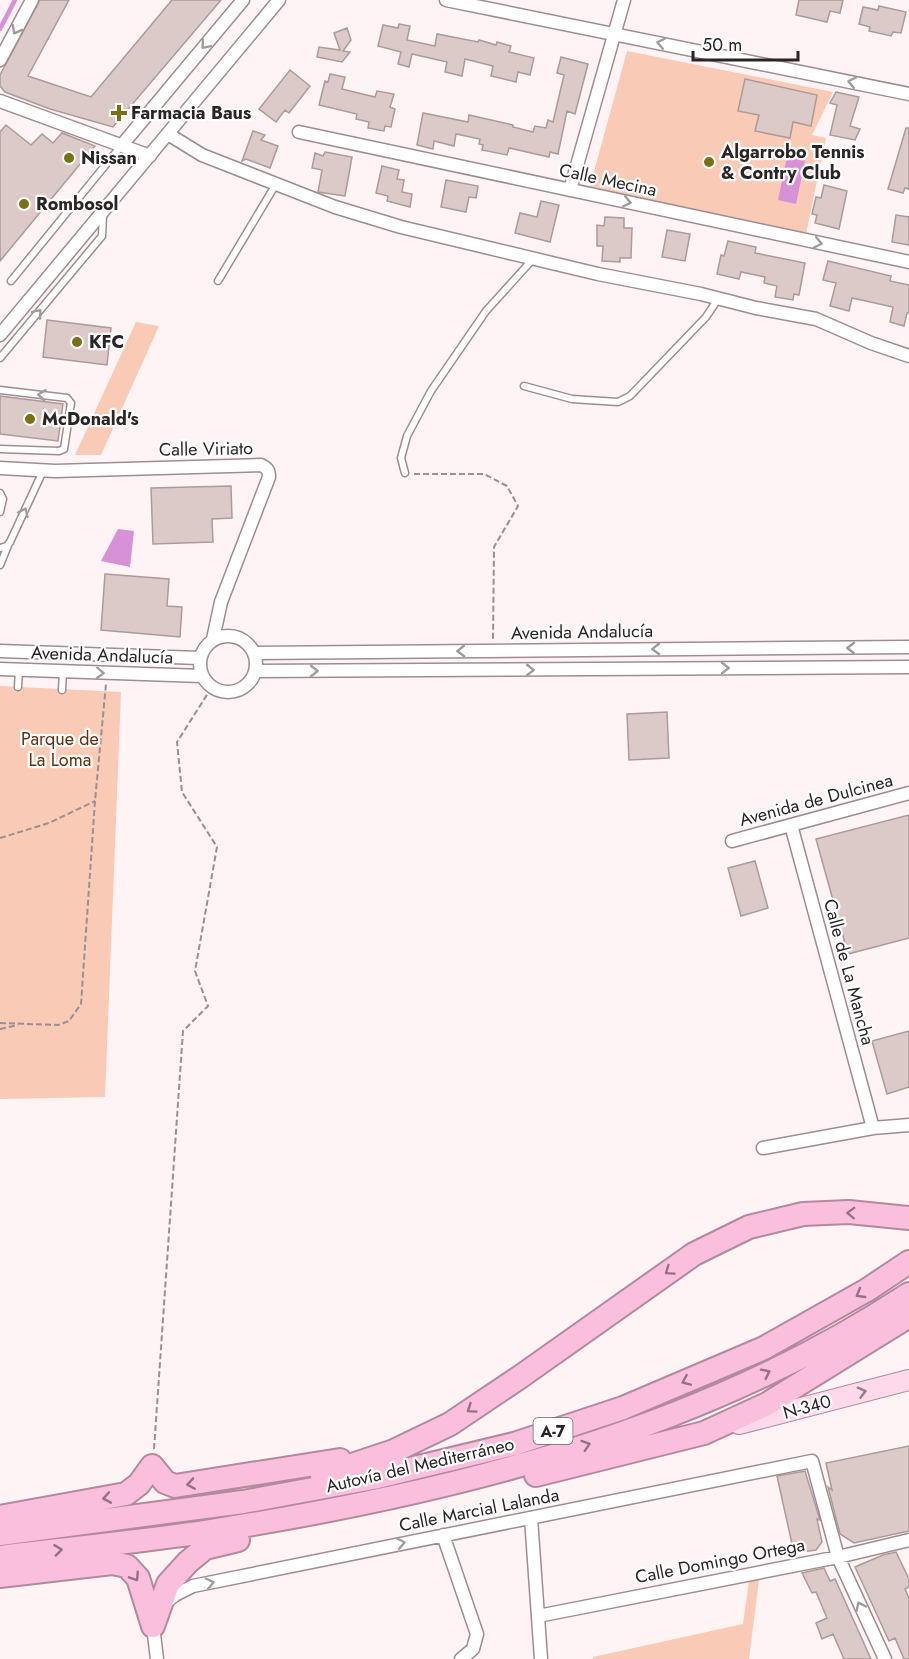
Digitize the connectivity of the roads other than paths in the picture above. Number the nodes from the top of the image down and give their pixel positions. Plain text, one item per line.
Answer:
1 (32, 0) edge
2 (243, 0) edge
3 (279, 0) edge
4 (446, 0) edge
5 (624, 0) edge
6 (614, 33) junction
7 (0, 60) edge
8 (909, 94) edge
9 (0, 101) edge
10 (299, 132) dead end
11 (168, 134) junction
12 (122, 145) junction
13 (150, 156) junction
14 (276, 184) junction
15 (570, 190) junction
16 (103, 212) junction
17 (533, 258) junction
18 (909, 262) edge
19 (11, 280) dead end
20 (218, 281) dead end
21 (718, 298) junction
22 (0, 335) edge
23 (909, 356) edge
24 (0, 358) edge
25 (524, 386) dead end
26 (0, 390) edge
27 (0, 449) edge
28 (0, 468) edge
29 (42, 471) junction
30 (405, 473) road end
31 (0, 493) edge
32 (0, 512) edge
33 (10, 542) junction
34 (0, 548) edge
35 (0, 565) edge
36 (213, 639) junction
37 (909, 647) edge
38 (0, 651) edge
39 (254, 653) junction
40 (200, 658) junction
41 (909, 667) edge
42 (0, 669) edge
43 (19, 670) junction
44 (63, 671) junction
45 (255, 671) junction
46 (202, 676) junction
47 (18, 687) dead end
48 (62, 690) dead end
49 (909, 793) edge
50 (791, 825) junction
51 (732, 841) dead end
52 (909, 1125) edge
53 (873, 1128) junction
54 (763, 1148) dead end
55 (909, 1218) edge
56 (909, 1262) edge
57 (909, 1294) edge
58 (909, 1316) edge
59 (909, 1380) edge
60 (704, 1433) junction
61 (394, 1451) junction
62 (346, 1507) junction
63 (166, 1512) junction
64 (301, 1515) junction
65 (0, 1517) edge
66 (531, 1518) junction
67 (0, 1534) edge
68 (443, 1534) junction
69 (909, 1540) edge
70 (0, 1557) edge
71 (837, 1557) junction
72 (0, 1576) edge
73 (538, 1616) junction
74 (156, 1617) junction
75 (157, 1659) edge
76 (462, 1659) edge
77 (541, 1659) edge
78 (885, 1659) edge

1 -> 7 street
2 -> 12 street
3 - 11 street
4 - 6 street
5 - 6 street
8 -> 6 street
6 - 15 street
9 - 12 street
10 - 15 street, Calle Mecina
11 - 13 street
11 - 14 street
12 - 13 street
12 - 19 lane
13 - 16 street
14 - 17 street
14 - 20 lane
15 -> 18 street, Calle Mecina
16 - 22 street
24 -> 16 lane
17 - 21 street
17 - 30 lane
21 - 23 street
21 - 25 lane
27 -> 26 lane
28 - 29 street, Calle Viriato
33 -> 29 lane
29 - 36 street, Calle Viriato
31 - 32 lane
33 - 34 lane
33 - 35 lane
36 - 39 street
36 - 40 street
37 -> 39 street, Avenida Andalucía
38 - 40 street, Avenida Andalucía
39 - 45 street
40 - 46 street
45 -> 41 street, Avenida Andalucía
42 - 43 street, Avenida Andalucía
43 - 44 street, Avenida Andalucía
43 - 47 lane
44 -> 46 street, Avenida Andalucía
44 - 48 lane
45 - 46 street
49 - 50 street, Avenida de Dulcinea
50 - 51 street, Avenida de Dulcinea
50 - 53 street, Calle de La Mancha
52 - 53 street
53 - 54 street
55 -> 61 highway
56 -> 63 highway, Autovía del Mediterráneo / A-7
62 -> 57 highway, Autovía del Mediterráneo / A-7
58 - 60 highway
60 -> 59 main road, N-340
60 - 62 highway
61 - 63 highway
61 -> 65 highway
62 - 64 highway, Autovía del Mediterráneo / A-7
63 - 67 highway, Autovía del Mediterráneo / A-7
70 -> 64 highway, Autovía del Mediterráneo / A-7
64 - 74 highway
66 - 68 street, Calle Marcial Lalanda
66 - 71 street, Calle Marcial Lalanda
66 - 73 street
74 -> 68 street, Calle Marcial Lalanda
68 - 76 street
69 - 71 street, Calle Domingo Ortega
71 - 73 street, Calle Domingo Ortega
78 -> 71 street
72 -> 74 highway
73 - 77 street
74 - 75 street

